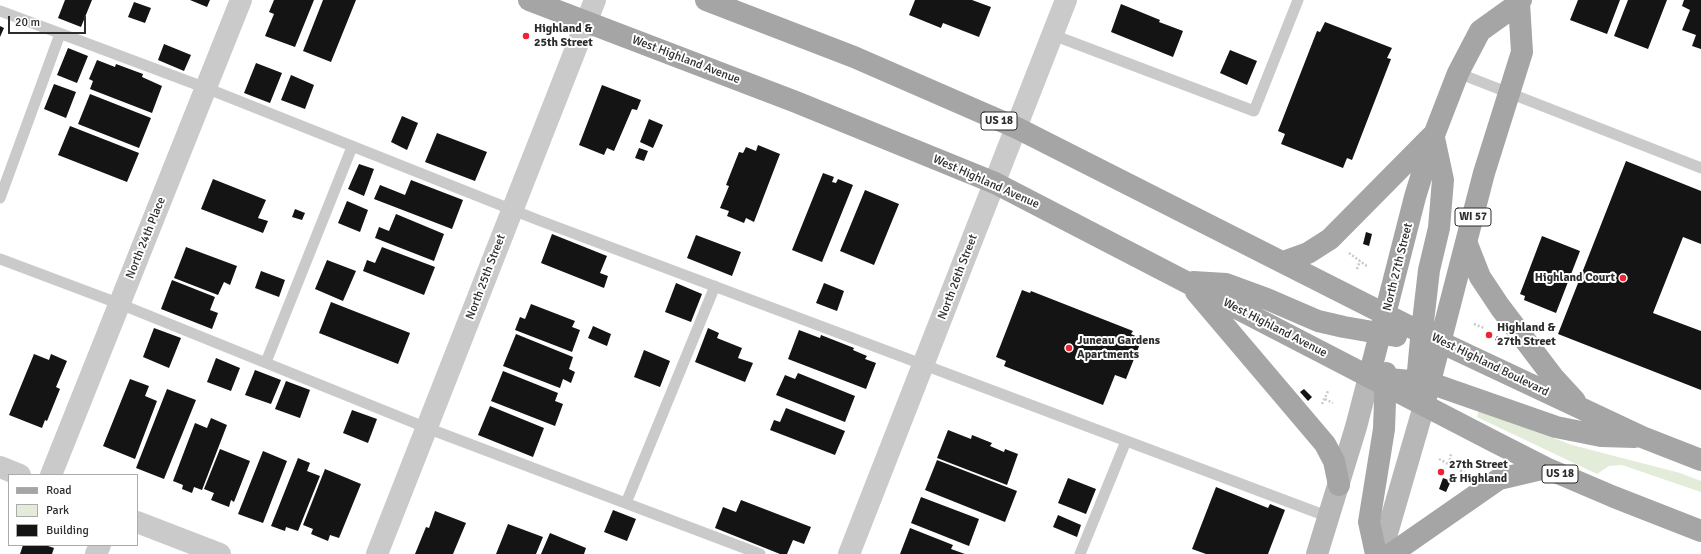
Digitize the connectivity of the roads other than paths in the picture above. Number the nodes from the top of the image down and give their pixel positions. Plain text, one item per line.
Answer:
1 (241, 0) edge
2 (529, 0) edge
3 (595, 0) edge
4 (706, 0) edge
5 (1066, 0) edge
6 (1298, 0) edge
7 (1520, 2) edge
8 (0, 11) edge
9 (586, 22) junction
10 (60, 34) junction
11 (1053, 35) junction
12 (1458, 73) junction
13 (206, 88) junction
14 (1508, 92) junction
15 (1017, 128) junction
16 (1434, 135) junction
17 (352, 147) junction
18 (1701, 168) edge
19 (995, 184) junction
20 (0, 198) edge
21 (512, 210) junction
22 (1467, 244) junction
23 (0, 258) edge
24 (1283, 262) junction
25 (1187, 282) junction
26 (715, 286) junction
27 (120, 304) junction
28 (1386, 328) junction
29 (1427, 338) junction
30 (266, 362) junction
31 (924, 364) junction
32 (1380, 380) junction
33 (1423, 383) junction
34 (1424, 406) junction
35 (1583, 409) junction
36 (427, 428) junction
37 (1642, 437) junction
38 (1126, 440) junction
39 (1701, 460) edge
40 (0, 467) edge
41 (1546, 468) junction
42 (18, 474) edge
43 (51, 474) edge
44 (1338, 485) junction
45 (626, 503) junction
46 (1329, 517) junction
47 (138, 522) edge
48 (1701, 531) edge
49 (220, 554) edge
50 (377, 554) edge
51 (760, 554) edge
52 (849, 554) edge
53 (1080, 554) edge
54 (1317, 554) edge
55 (1376, 554) edge
56 (1380, 554) edge
57 (1391, 554) edge

1 - 13 street, North 24th Place
2 - 9 main road, West Highland Avenue / US 18
3 - 9 street, North 25th Street
4 - 15 main road, US 18
5 - 11 street, North 26th Street
6 - 11 lane
7 - 12 main road, North 27th Street / WI 57
7 - 14 main road, North 27th Street / WI 57
8 - 10 lane
9 - 19 main road, West Highland Avenue / US 18
9 - 21 street, North 25th Street
10 - 13 lane
10 - 20 lane
11 - 15 street, North 26th Street
12 - 14 lane
12 - 16 main road, North 27th Street / WI 57
13 - 17 lane
13 - 27 street, North 24th Place
14 - 18 lane
14 - 22 main road, North 27th Street / WI 57
15 - 19 street, North 26th Street
15 - 24 main road, US 18
16 - 24 main road, WI 57
16 - 28 main road, North 27th Street
16 - 29 main road
17 - 21 lane
17 - 30 lane
19 - 25 main road, West Highland Avenue / US 18
19 - 31 street, North 26th Street
21 - 26 lane
21 - 36 street, North 25th Street
22 - 29 main road, North 27th Street / WI 57
22 - 35 main road
23 - 27 lane
24 - 28 main road, West Highland Boulevard / US 18
25 - 28 main road
25 - 32 main road, West Highland Avenue / US 18
25 - 44 main road
26 - 31 lane
26 - 45 lane
27 - 30 lane
27 - 43 street, North 24th Place
28 - 29 main road, West Highland Boulevard / US 18
28 - 32 main road, North 27th Street
29 - 33 main road, North 27th Street / WI 57
29 - 35 main road, West Highland Boulevard / US 18
30 - 36 lane
31 - 38 lane
31 - 52 street, North 26th Street
32 - 33 main road
32 - 34 main road, West Highland Avenue / US 18
32 - 44 main road, North 27th Street
32 - 55 main road
33 - 34 main road, North 27th Street / WI 57
33 - 37 main road
34 - 41 main road, US 18
34 - 56 main road, North 27th Street
35 - 37 main road, West Highland Boulevard / US 18
36 - 45 lane
36 - 50 street, North 25th Street
37 - 39 main road, West Highland Boulevard / US 18
38 - 46 lane
38 - 53 lane
40 - 42 street
41 - 48 main road, US 18
41 - 57 main road
44 - 46 main road, North 27th Street
45 - 51 lane
46 - 54 main road, North 27th Street
47 - 49 street

